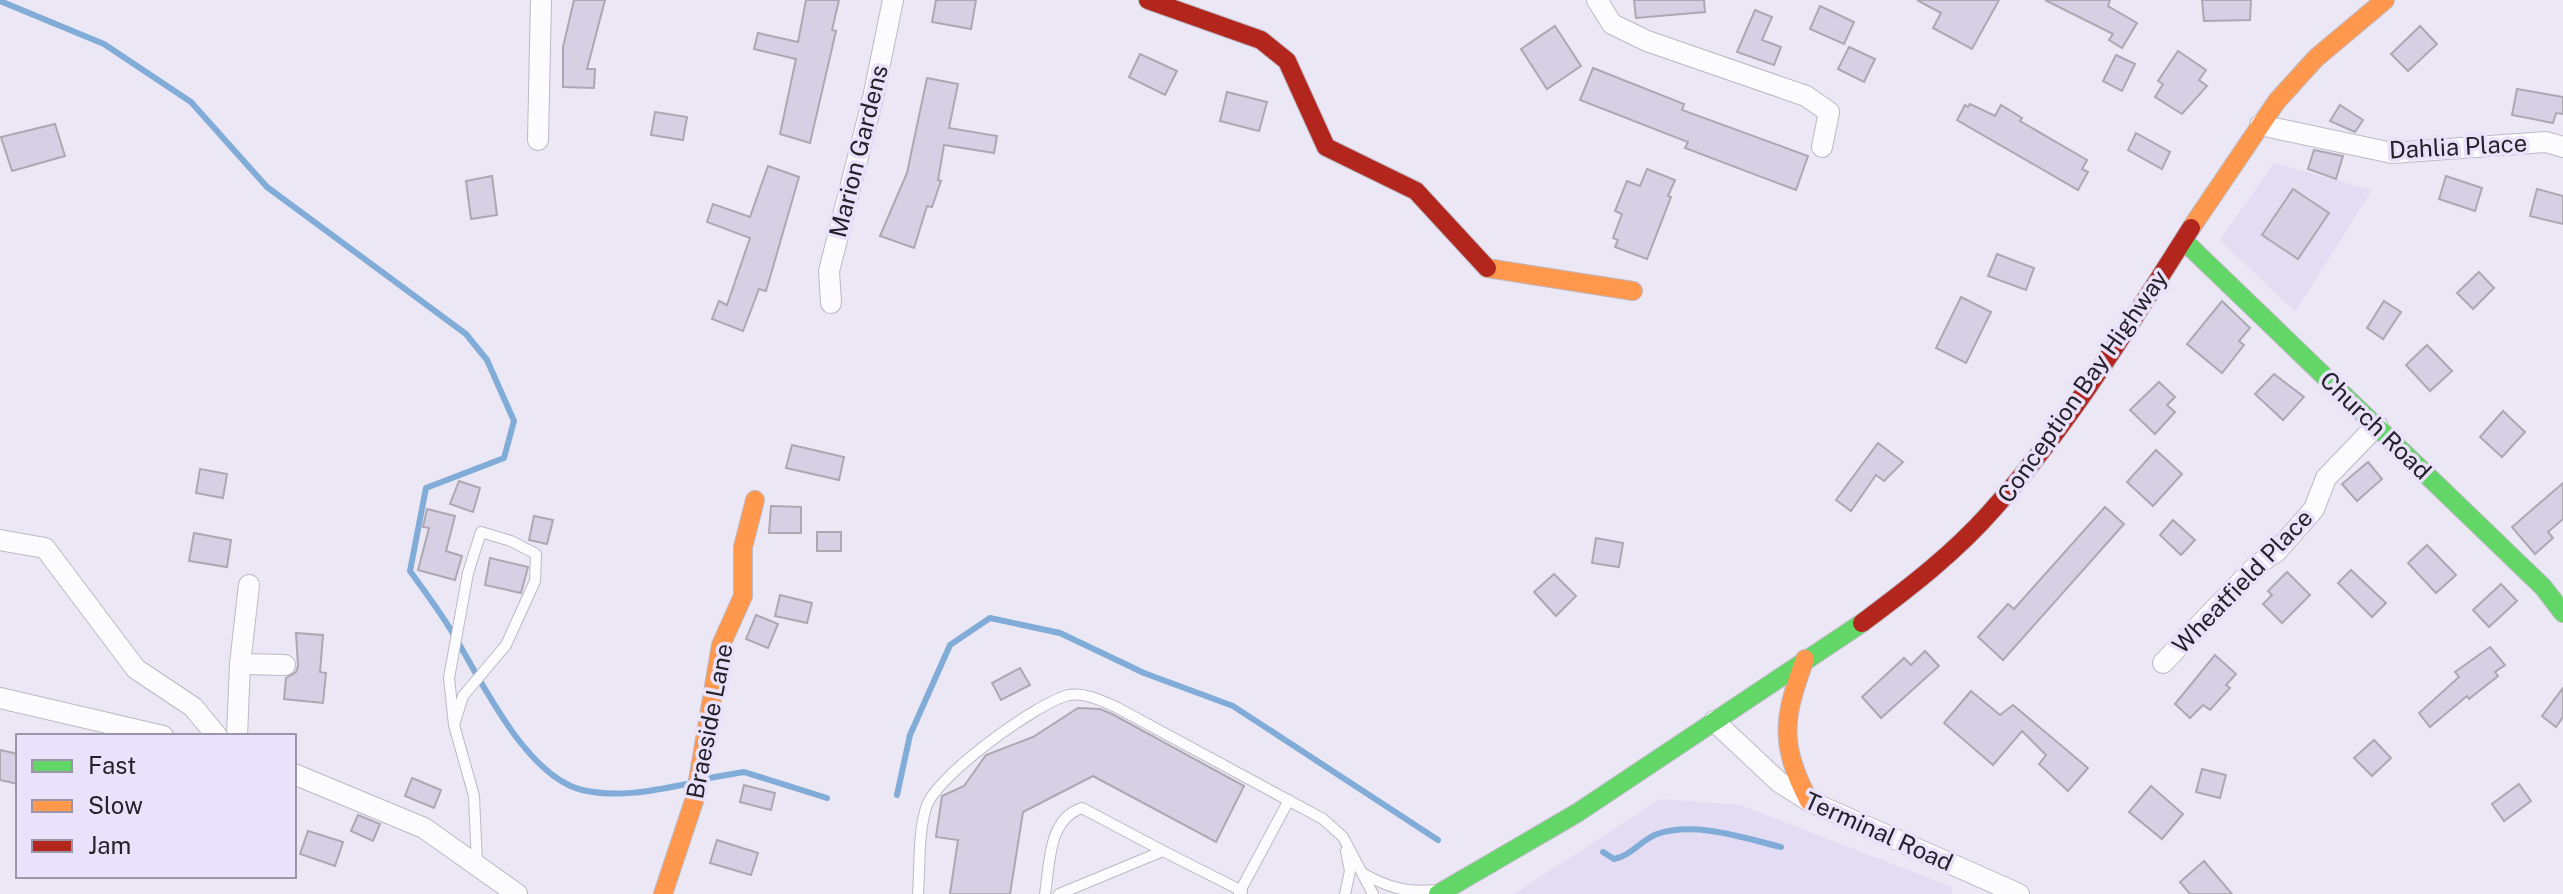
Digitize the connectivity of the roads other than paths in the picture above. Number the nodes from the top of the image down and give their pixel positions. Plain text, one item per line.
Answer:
1 (541, 0) edge
2 (893, 0) edge
3 (1148, 0) edge
4 (1597, 0) edge
5 (2385, 0) edge
6 (2260, 125) junction
7 (538, 140) dead end
8 (1822, 147) dead end
9 (2563, 147) edge
10 (2184, 241) junction
11 (1633, 291) dead end
12 (831, 303) dead end
13 (2377, 425) junction
14 (755, 500) dead end
15 (0, 540) edge
16 (249, 585) dead end
17 (2563, 613) edge
18 (1805, 659) junction
19 (2163, 663) dead end
20 (240, 664) junction
21 (285, 665) dead end
22 (0, 698) edge
23 (1714, 721) junction
24 (454, 725) junction
25 (154, 734) edge
26 (215, 734) edge
27 (237, 734) edge
28 (296, 775) edge
29 (1289, 800) junction
30 (1809, 801) junction
31 (1343, 837) junction
32 (1163, 851) junction
33 (477, 864) junction
34 (1363, 873) junction
35 (1444, 891) edge
36 (1240, 892) edge
37 (517, 894) edge
38 (663, 894) edge
39 (918, 894) edge
40 (1045, 894) edge
41 (1059, 894) edge
42 (1345, 894) edge
43 (1373, 894) edge
44 (2019, 894) edge

1 - 7 street
2 - 12 street, Marion Gardens
3 - 11 street
4 - 8 street
5 - 6 street, Conception Bay Highway
6 - 9 street, Dahlia Place
6 - 10 street, Conception Bay Highway
10 - 13 street, Church Road
10 - 18 street, Conception Bay Highway
13 - 17 street, Church Road
13 - 19 street, Wheatfield Place
14 - 38 street, Braeside Lane
15 - 26 street
16 - 20 street
18 - 23 street, Conception Bay Highway
18 - 30 street
20 - 21 street
20 - 27 street
22 - 25 street
23 - 30 street, Terminal Road
23 - 35 street, Conception Bay Highway
24 - 24 lane
24 - 33 lane
28 - 33 street
29 - 31 lane
29 - 36 lane
29 - 39 lane
30 - 44 street, Terminal Road
31 - 34 lane
31 - 42 lane
32 - 36 lane
32 - 40 lane
32 - 41 lane
33 - 37 street
34 - 35 lane
34 - 43 lane

